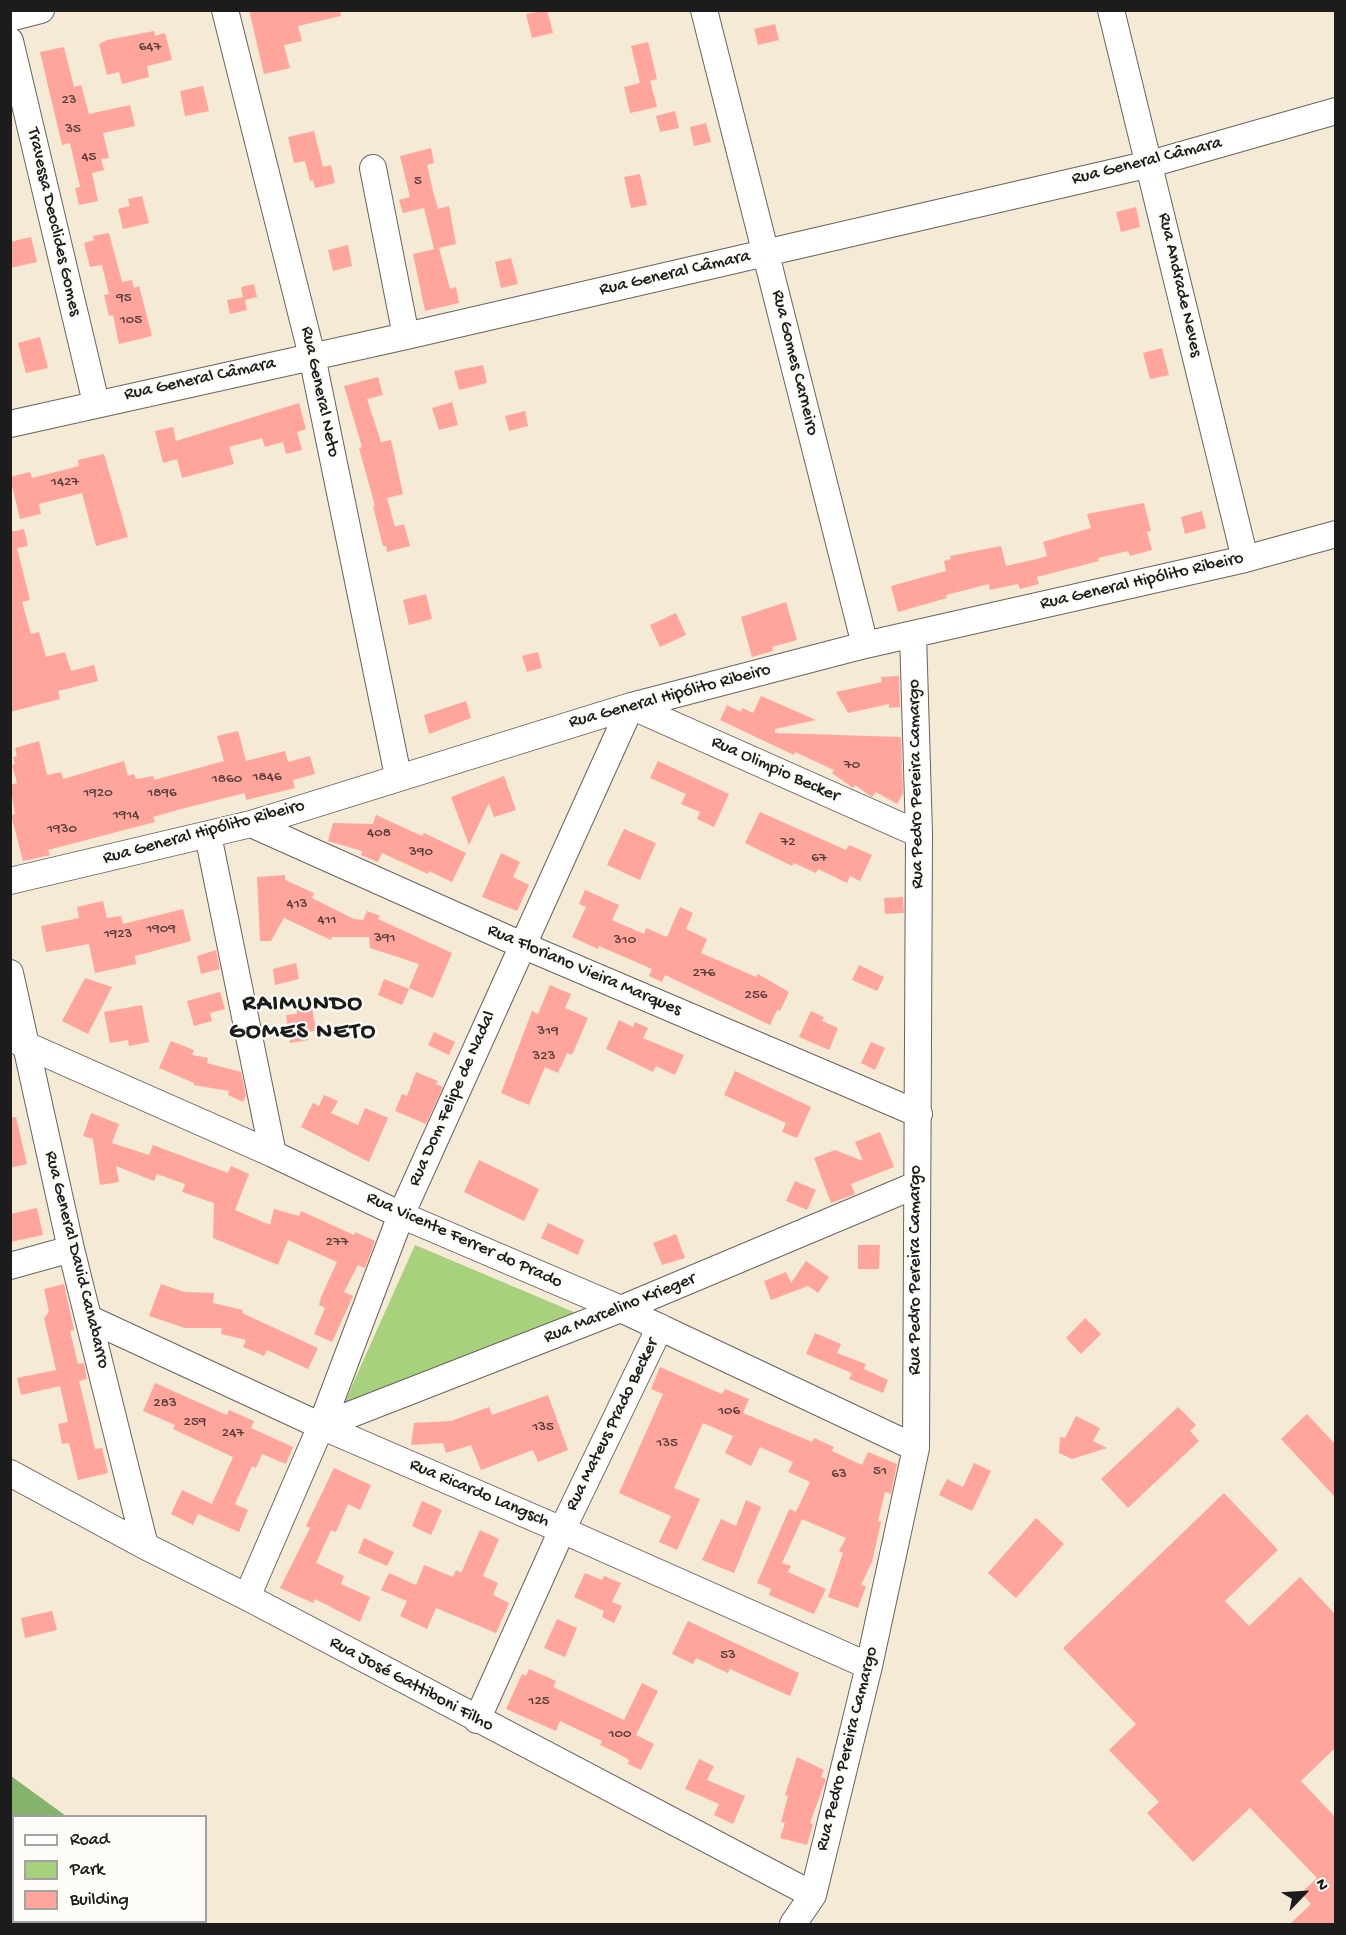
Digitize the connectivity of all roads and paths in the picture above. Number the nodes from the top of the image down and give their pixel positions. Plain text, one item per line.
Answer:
1 (41, 10) edge
2 (225, 10) edge
3 (704, 10) edge
4 (1111, 10) edge
5 (10, 18) edge
6 (10, 41) edge
7 (1335, 111) edge
8 (1150, 164) junction
9 (373, 168) dead end
10 (766, 254) junction
11 (406, 336) junction
12 (312, 356) junction
13 (96, 403) junction
14 (10, 424) edge
15 (1335, 534) edge
16 (1245, 560) junction
17 (913, 634) junction
18 (865, 645) junction
19 (631, 706) junction
20 (398, 776) junction
21 (251, 824) junction
22 (919, 834) junction
23 (208, 835) junction
24 (10, 881) edge
25 (522, 945) junction
26 (10, 973) edge
27 (18, 1042) edge
28 (919, 1114) junction
29 (273, 1154) junction
30 (916, 1185) junction
31 (401, 1215) junction
32 (71, 1249) junction
33 (10, 1266) edge
34 (621, 1309) junction
35 (90, 1318) junction
36 (660, 1327) junction
37 (321, 1426) junction
38 (916, 1448) junction
39 (10, 1473) edge
40 (562, 1530) junction
41 (145, 1546) junction
42 (247, 1597) junction
43 (869, 1666) junction
44 (477, 1720) junction
45 (813, 1895) junction
46 (794, 1924) edge

1 - 5 street
2 - 12 street, Rua General Neto
3 - 10 street, Rua Gomes Carneiro
4 - 8 street, Rua Andrade Neves
6 - 13 street, Travessa Deoclides Gomes
7 - 8 street, Rua General Câmara
8 - 10 street, Rua General Câmara
8 - 16 street, Rua Andrade Neves
9 - 11 street
10 - 11 street, Rua General Câmara
10 - 18 street, Rua Gomes Carneiro
11 - 12 street, Rua General Câmara
12 - 13 street, Rua General Câmara
12 - 20 street, Rua General Neto
13 - 14 street, Rua General Câmara
15 - 16 street, Rua General Hipólito Ribeiro
16 - 17 street, Rua General Hipólito Ribeiro
17 - 18 street, Rua General Hipólito Ribeiro
17 - 22 street, Rua Pedro Pereira Camargo
18 - 19 street, Rua General Hipólito Ribeiro
19 - 20 street, Rua General Hipólito Ribeiro
19 - 22 street, Rua Olimpio Becker
19 - 25 street, Rua Dom Felipe de Nadal
20 - 21 street, Rua General Hipólito Ribeiro
21 - 23 street, Rua General Hipólito Ribeiro
21 - 25 street, Rua Floriano Vieira Marques
22 - 28 street, Rua Pedro Pereira Camargo
23 - 24 street, Rua General Hipólito Ribeiro
23 - 29 street
25 - 28 street, Rua Floriano Vieira Marques
25 - 31 street, Rua Dom Felipe de Nadal
26 - 27 street, Rua General David Canabarro
27 - 29 street, Rua Vicente Ferrer do Prado
27 - 32 street, Rua General David Canabarro
28 - 30 street, Rua Pedro Pereira Camargo
29 - 31 street, Rua Vicente Ferrer do Prado
30 - 34 street, Rua Marcelino Krieger
30 - 38 street, Rua Pedro Pereira Camargo
31 - 34 street, Rua Vicente Ferrer do Prado
31 - 37 street, Rua Dom Felipe de Nadal
32 - 33 street
32 - 35 street, Rua General David Canabarro
34 - 36 street, Rua Vicente Ferrer do Prado
34 - 37 street, Rua Marcelino Krieger
35 - 37 street, Rua Ricardo Langsch
35 - 41 street, Rua General David Canabarro
36 - 38 street, Rua Vicente Ferrer do Prado
36 - 40 street, Rua Mateus Prado Becker
37 - 40 street, Rua Ricardo Langsch
37 - 42 street, Rua Dom Felipe de Nadal
38 - 43 street, Rua Pedro Pereira Camargo
39 - 41 street, Rua José Gattiboni Filho
40 - 43 street, Rua Ricardo Langsch
40 - 44 street, Rua Mateus Prado Becker
41 - 42 street, Rua José Gattiboni Filho
42 - 44 street, Rua José Gattiboni Filho
43 - 45 street, Rua Pedro Pereira Camargo
44 - 45 street, Rua José Gattiboni Filho
45 - 46 street, Rua Pedro Pereira Camargo

